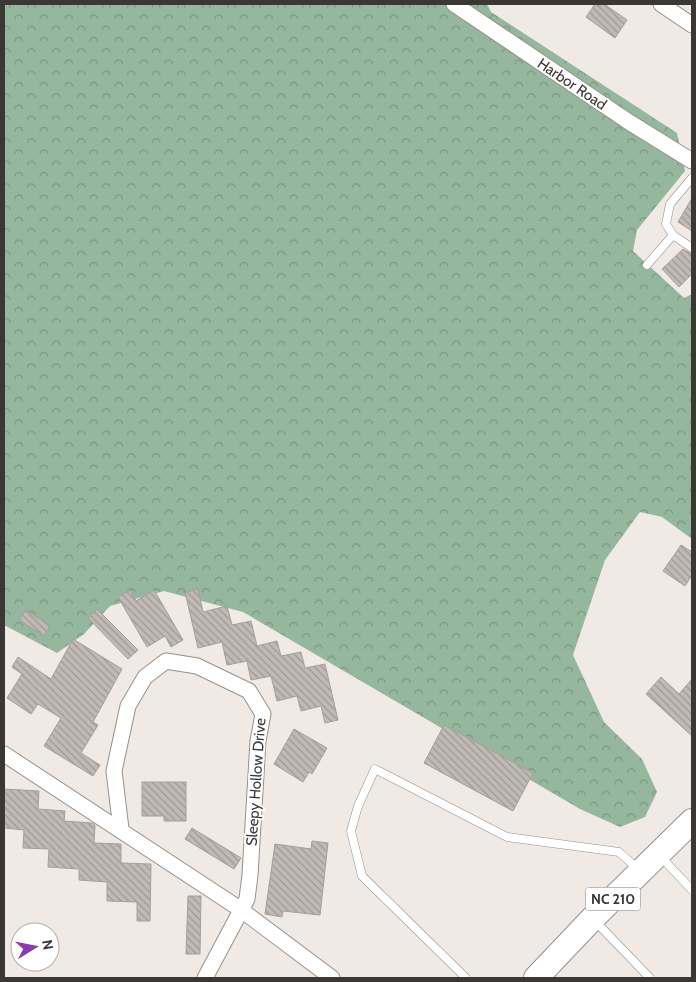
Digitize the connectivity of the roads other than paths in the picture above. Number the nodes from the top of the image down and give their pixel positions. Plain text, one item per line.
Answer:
1 (454, 4) edge
2 (660, 4) edge
3 (692, 25) edge
4 (692, 161) edge
5 (692, 178) edge
6 (673, 235) junction
7 (692, 248) edge
8 (647, 265) dead end
9 (4, 754) edge
10 (692, 822) edge
11 (121, 829) junction
12 (658, 853) junction
13 (640, 871) junction
14 (692, 890) edge
15 (240, 909) junction
16 (593, 918) junction
17 (206, 978) edge
18 (332, 978) edge
19 (466, 978) edge
20 (536, 978) edge
21 (650, 978) edge

1 - 4 street, Harbor Road
2 - 3 street
5 - 6 lane
6 - 7 lane
6 - 8 lane
9 - 11 street
10 - 12 main road, NC 210
11 - 15 street
11 - 15 street, Sleepy Hollow Drive
12 - 13 main road, NC 210
12 - 14 lane
13 - 16 main road, NC 210
13 - 19 lane
15 - 17 street, Sleepy Hollow Drive
15 - 18 street
16 - 20 main road, NC 210
16 - 21 lane

